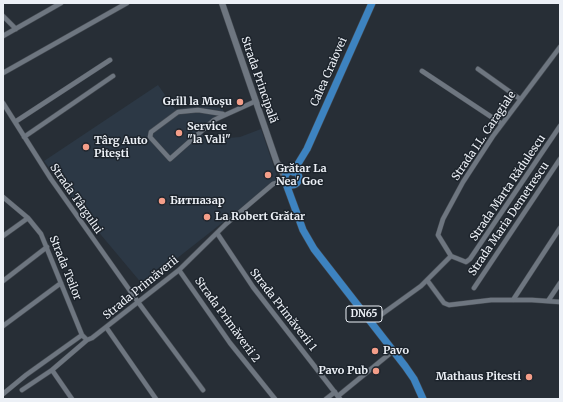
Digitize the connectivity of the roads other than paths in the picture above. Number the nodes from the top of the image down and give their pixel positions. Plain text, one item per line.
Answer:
1 (61, 3) edge
2 (127, 3) edge
3 (222, 3) edge
4 (372, 3) edge
5 (3, 16) edge
6 (16, 29) junction
7 (3, 36) edge
8 (560, 47) edge
9 (110, 60) dead end
10 (478, 69) dead end
11 (422, 71) dead end
12 (3, 73) edge
13 (113, 76) dead end
14 (520, 99) junction
15 (256, 101) junction
16 (3, 103) edge
17 (223, 114) junction
18 (15, 122) junction
19 (502, 124) junction
20 (560, 126) edge
21 (24, 137) junction
22 (306, 149) junction
23 (560, 159) edge
24 (287, 176) junction
25 (298, 180) junction
26 (3, 197) edge
27 (294, 203) junction
28 (28, 218) junction
29 (560, 228) edge
30 (217, 233) junction
31 (3, 236) edge
32 (46, 247) junction
33 (451, 256) junction
34 (179, 270) junction
35 (427, 280) junction
36 (3, 281) edge
37 (61, 283) junction
38 (560, 283) edge
39 (474, 288) dead end
40 (513, 300) junction
41 (548, 301) junction
42 (138, 302) junction
43 (560, 302) edge
44 (371, 322) junction
45 (3, 326) edge
46 (106, 327) junction
47 (82, 335) junction
48 (87, 340) junction
49 (393, 351) junction
50 (52, 370) junction
51 (22, 390) dead end
52 (204, 390) dead end
53 (3, 394) edge
54 (338, 396) edge
55 (72, 399) edge
56 (156, 399) edge
57 (275, 399) edge
58 (326, 399) edge
59 (424, 399) edge

1 - 6 street
2 - 12 street
3 - 15 main road, Strada Principală
4 - 22 main road, Calea Craiovei / DN65
5 - 6 street
6 - 7 street
8 - 14 street, Strada I.L. Caragiale
9 - 18 street
10 - 14 street
11 - 19 street
13 - 21 street
14 - 19 street, Strada I.L. Caragiale
15 - 17 street
15 - 24 main road, Strada Principală
16 - 18 street, Strada Târgului
17 - 17 street
18 - 21 street, Strada Târgului
19 - 33 street, Strada I.L. Caragiale
20 - 33 street, Strada Marta Rădulescu
21 - 42 street, Strada Târgului
22 - 24 main road, Calea Craiovei / DN65
22 - 25 main road, Calea Craiovei / DN65
23 - 39 street, Strada Maria Demetrescu
24 - 25 main road
24 - 25 main road
24 - 27 main road, Calea Craiovei / DN65
24 - 30 street, Strada Primăverii
25 - 27 main road, Calea Craiovei / DN65
26 - 28 street, Strada Teilor
27 - 44 main road, Calea Craiovei / DN65
28 - 31 street
28 - 32 street, Strada Teilor
29 - 40 street
30 - 34 street, Strada Primăverii
30 - 54 street, Strada Primăverii 1
32 - 36 street
32 - 37 street, Strada Teilor
33 - 35 street
34 - 42 street, Strada Primăverii
34 - 57 street, Strada Primăverii 2
35 - 40 street
35 - 44 street
37 - 45 street
37 - 47 street, Strada Teilor
38 - 41 street
40 - 41 street
41 - 43 street
42 - 46 street, Strada Primăverii
42 - 52 street, Strada Târgului
44 - 49 main road, Calea Craiovei / DN65
46 - 48 street, Strada Primăverii
46 - 56 street
47 - 48 street
47 - 53 street
48 - 50 street, Strada Primăverii
49 - 54 street
49 - 59 main road, Calea Craiovei / DN65
50 - 51 street, Strada Primăverii
50 - 55 street
54 - 58 street

